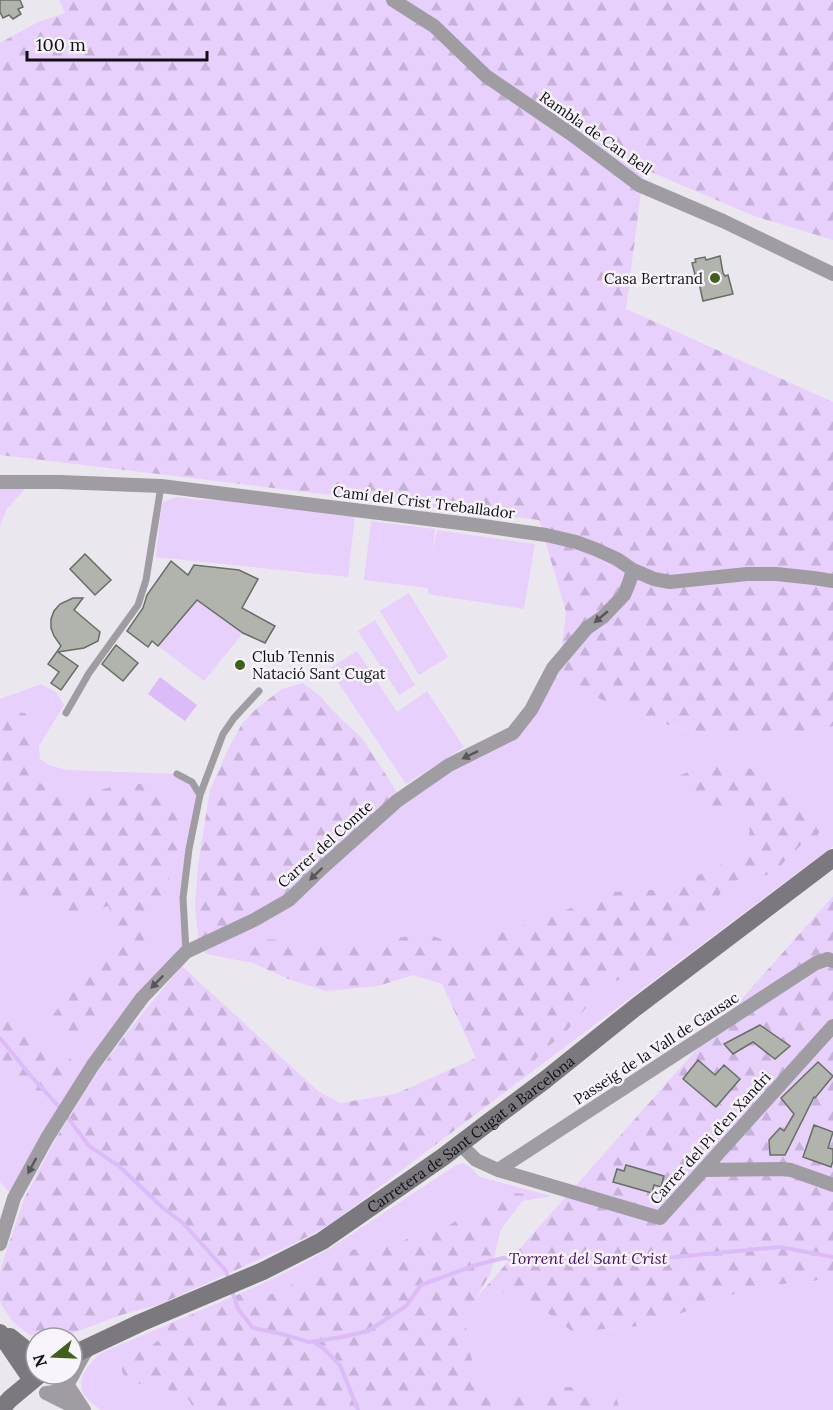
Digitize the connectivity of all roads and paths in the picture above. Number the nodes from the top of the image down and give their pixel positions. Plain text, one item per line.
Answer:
1 (393, 0) edge
2 (833, 274) edge
3 (0, 482) edge
4 (160, 486) junction
5 (633, 570) junction
6 (833, 581) edge
7 (259, 691) dead end
8 (66, 713) dead end
9 (177, 774) dead end
10 (200, 795) junction
11 (833, 858) edge
12 (186, 952) junction
13 (833, 960) edge
14 (833, 1026) edge
15 (460, 1144) junction
16 (498, 1170) junction
17 (703, 1170) junction
18 (833, 1185) edge
19 (0, 1244) edge
20 (0, 1325) edge
21 (0, 1332) edge
22 (18, 1344) junction
23 (84, 1344) edge
24 (24, 1345) edge
25 (24, 1349) edge
26 (24, 1362) edge
27 (26, 1386) edge
28 (38, 1386) edge
29 (60, 1386) edge
30 (69, 1386) edge
31 (46, 1393) junction
32 (0, 1410) edge
33 (82, 1410) edge

1 - 2 street, Rambla de Can Bell
3 - 4 street, Camí del Crist Treballador
4 - 5 street, Camí del Crist Treballador
4 - 8 lane
5 - 6 street, Camí del Crist Treballador
5 -> 12 street, Carrer del Comte
7 - 10 lane
9 - 10 lane
10 - 12 lane
11 - 15 main road, Carretera de Sant Cugat a Barcelona
12 -> 19 street, Carrer del Comte
13 - 16 street, Passeig de la Vall de Gausac
14 - 17 street, Carrer del Pi d'en Xandri
15 - 16 street, Carrer del Pi d'en Xandri
15 - 23 main road, Carretera de Sant Cugat a Barcelona
16 - 17 street, Carrer del Pi d'en Xandri
17 - 18 street
20 - 22 main road
21 - 26 main road
22 - 24 main road
22 - 25 main road
27 - 32 main road
28 - 31 street
29 - 31 street
30 - 33 street
31 - 33 street

